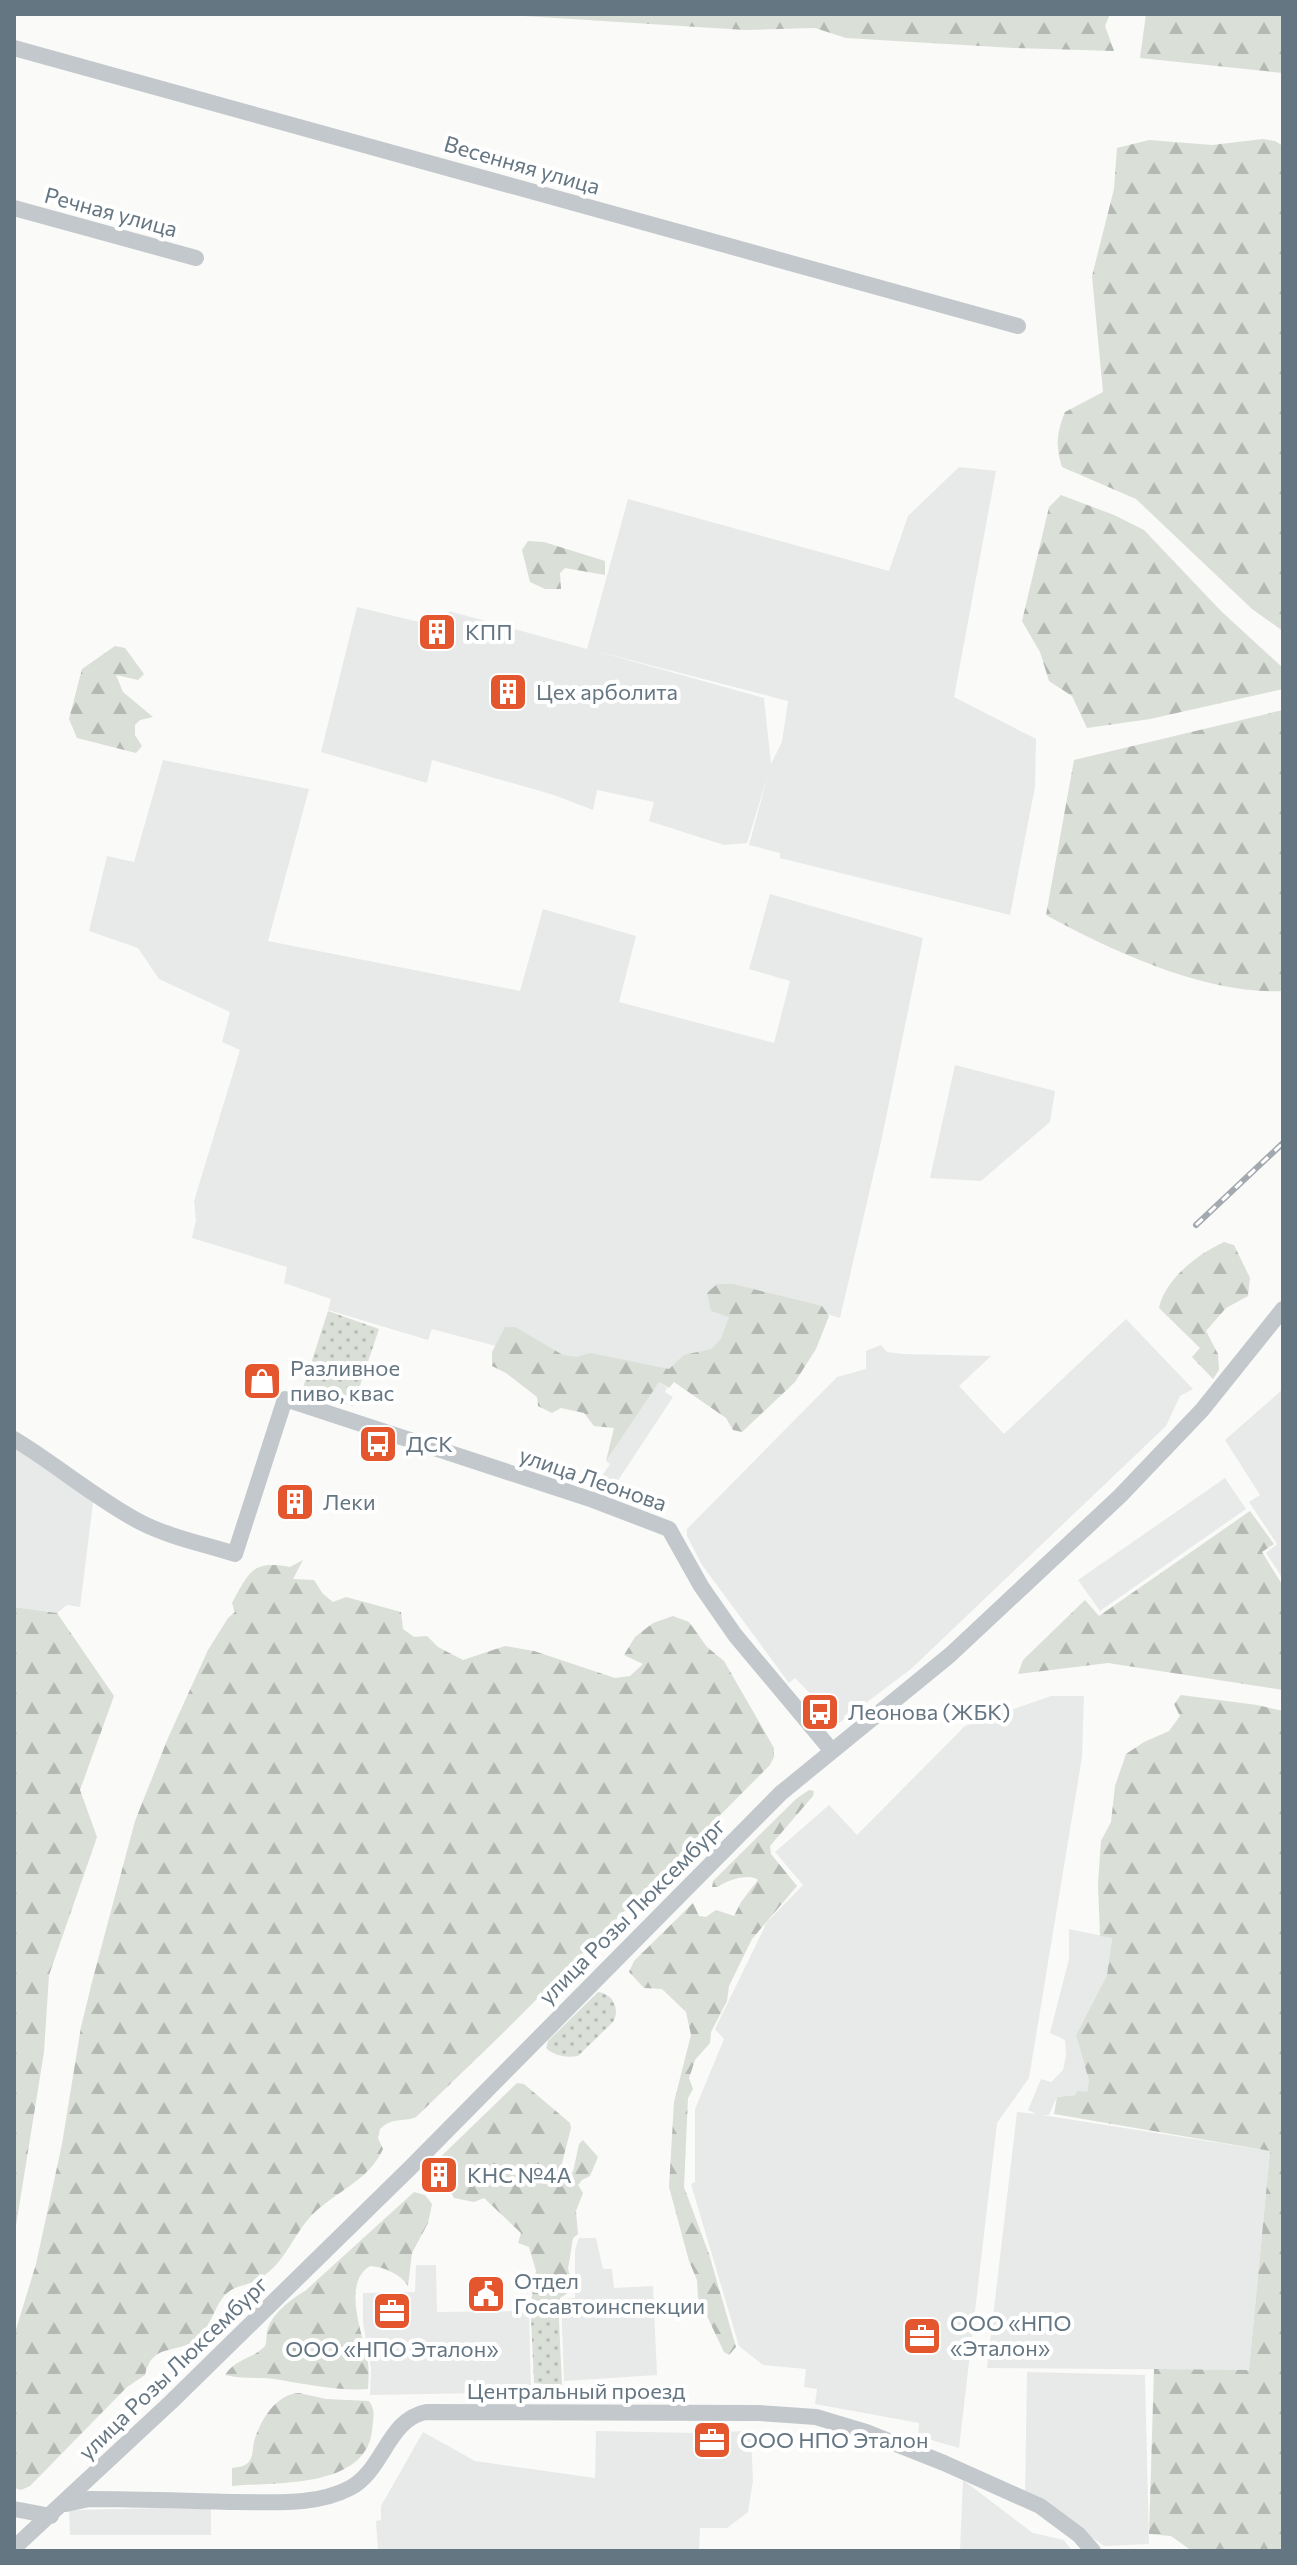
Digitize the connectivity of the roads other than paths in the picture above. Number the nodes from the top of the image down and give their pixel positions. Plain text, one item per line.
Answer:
1 (14, 48) edge
2 (14, 208) edge
3 (196, 258) dead end
4 (1018, 326) dead end
5 (1283, 1309) edge
6 (14, 1439) edge
7 (832, 1751) junction
8 (14, 2509) edge
9 (56, 2510) junction
10 (14, 2548) edge
11 (1093, 2551) edge

1 - 4 street, Весенняя улица
2 - 3 street, Речная улица
5 - 7 street, улица Розы Люксембург
6 - 7 street, улица Леонова
7 - 9 street, улица Розы Люксембург
8 - 9 street
9 - 10 street, улица Розы Люксембург
9 - 11 street, Центральный проезд

